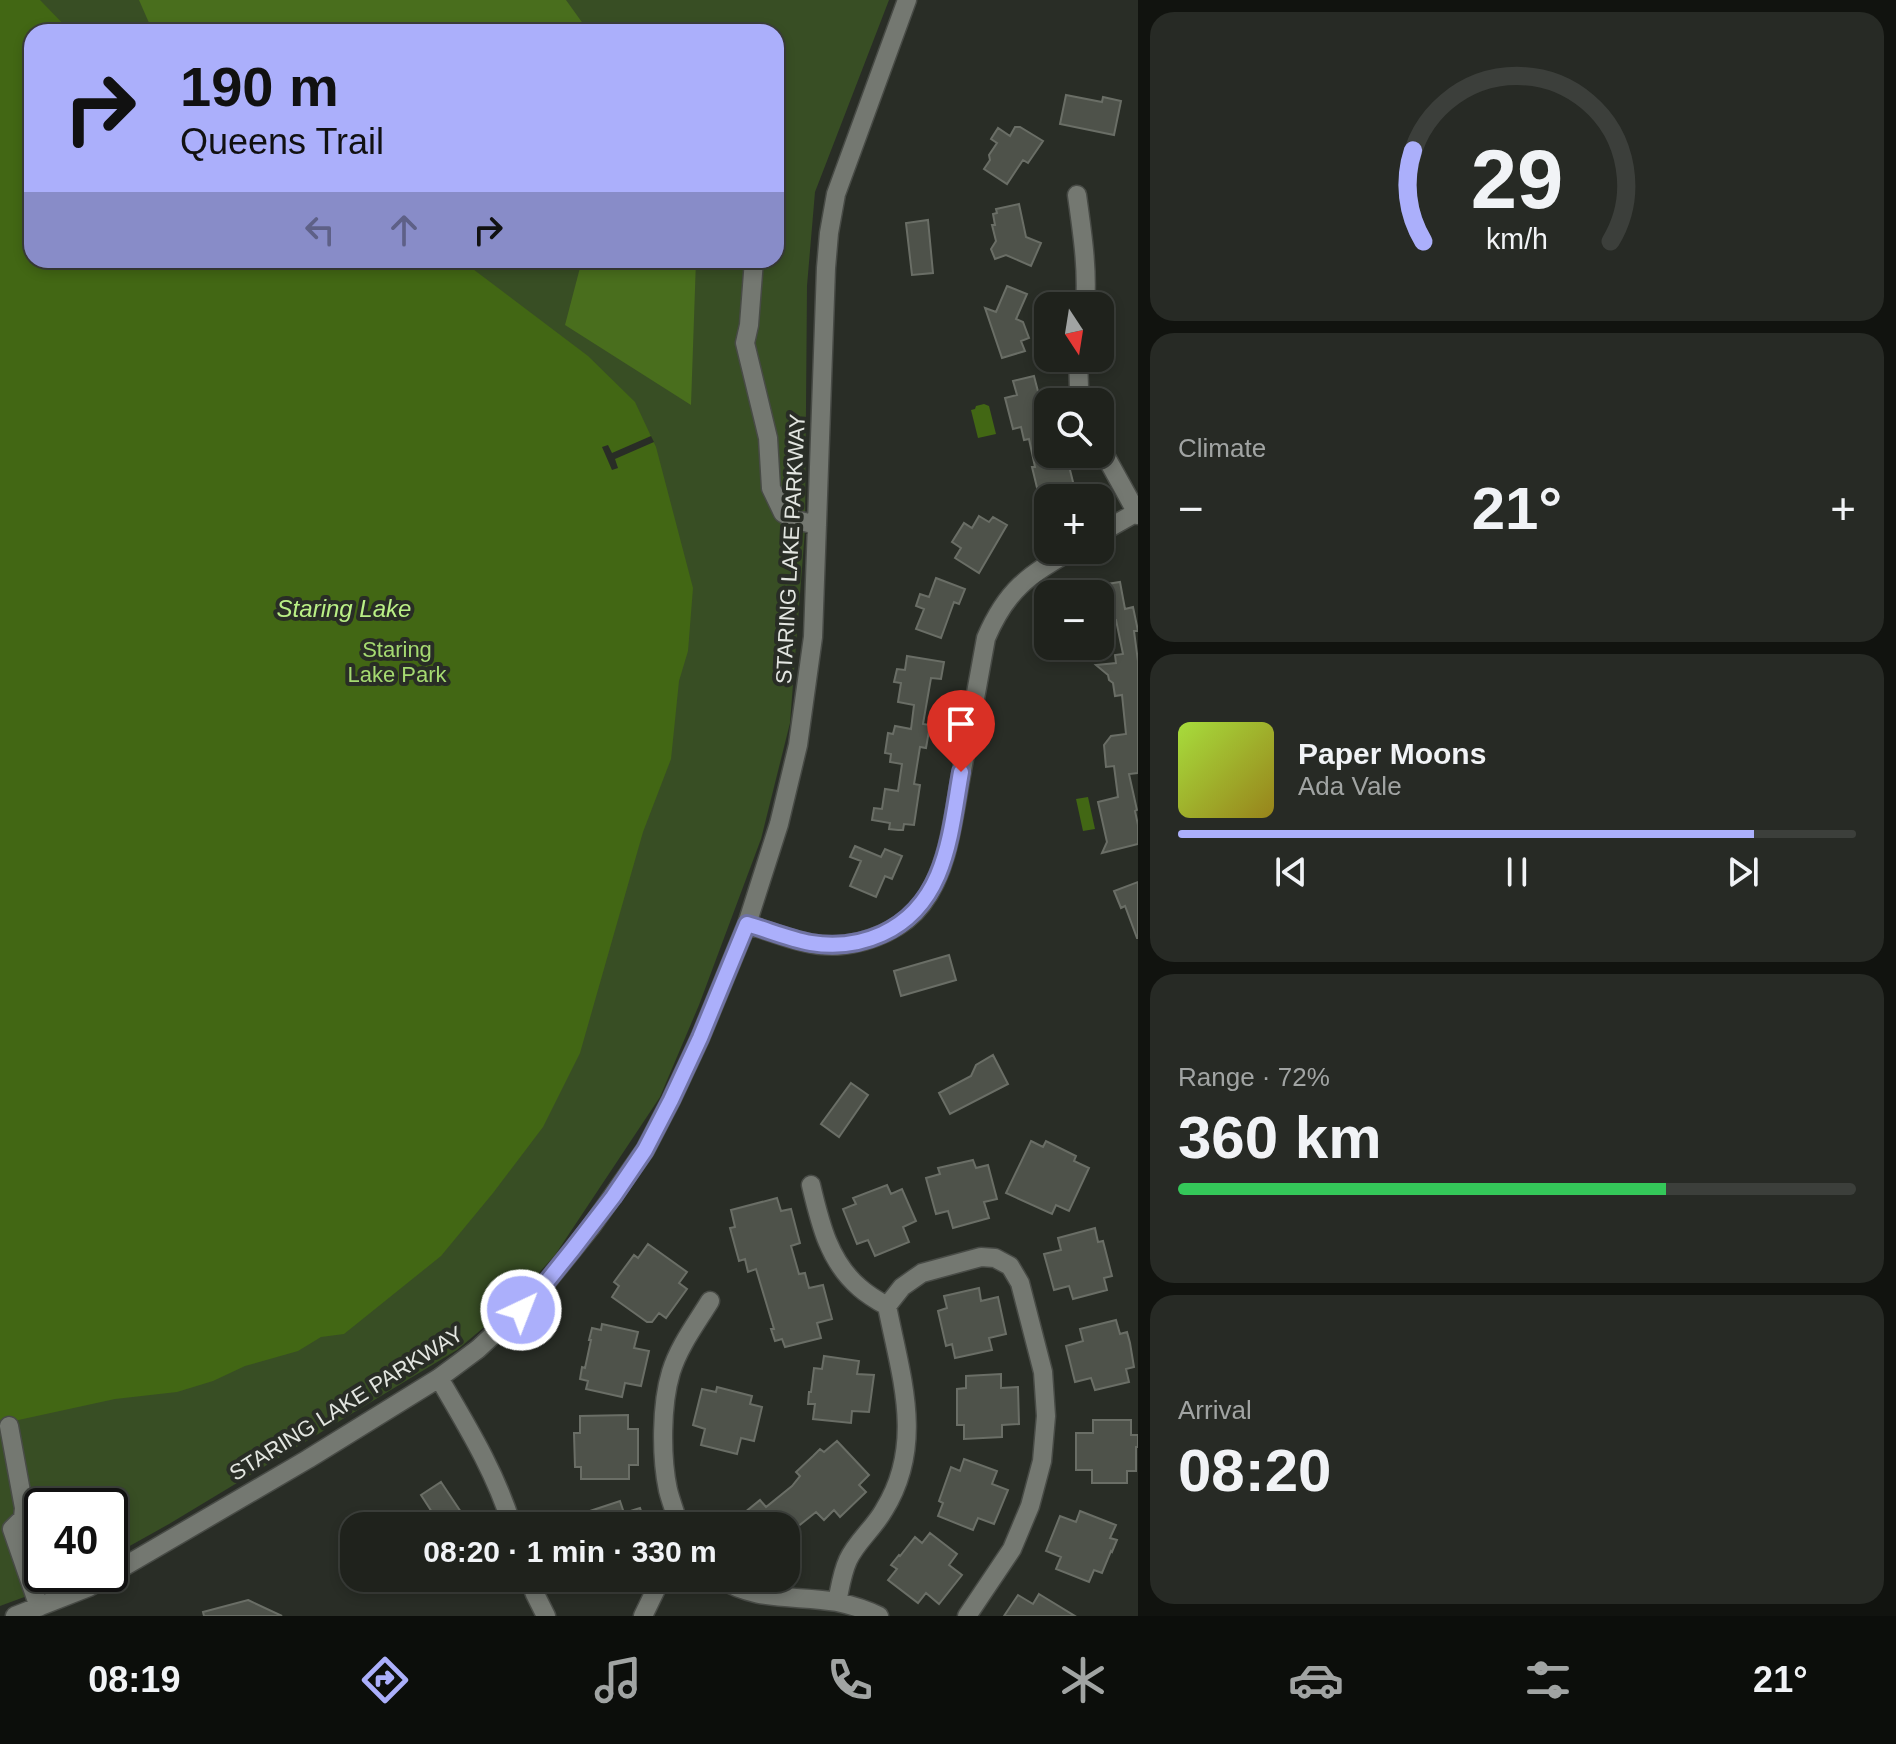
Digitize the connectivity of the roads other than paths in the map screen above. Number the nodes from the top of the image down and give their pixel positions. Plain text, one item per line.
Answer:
1 (907, 0) edge
2 (1077, 195) dead end
3 (753, 268) edge
4 (1086, 292) edge
5 (1112, 468) edge
6 (1137, 513) edge
7 (817, 525) junction
8 (1114, 525) edge
9 (1051, 564) edge
10 (747, 924) junction
11 (811, 1185) dead end
12 (710, 1301) dead end
13 (887, 1306) junction
14 (439, 1378) junction
15 (9, 1426) dead end
16 (7, 1458) edge
17 (508, 1512) edge
18 (675, 1512) edge
19 (6, 1529) edge
20 (535, 1592) edge
21 (655, 1592) edge
22 (752, 1592) edge
23 (837, 1602) junction
24 (39, 1607) junction
25 (15, 1616) edge
26 (546, 1616) edge
27 (643, 1616) edge
28 (879, 1616) edge
29 (967, 1616) edge

1 - 7 street, STARING LAKE PARKWAY
2 - 4 street
3 - 7 street
5 - 6 street
6 - 8 street
7 - 10 street, STARING LAKE PARKWAY
9 - 10 street
10 - 14 street, STARING LAKE PARKWAY
11 - 13 street
12 - 18 street
13 - 23 street
13 - 29 street
14 - 17 street
14 - 24 street, STARING LAKE PARKWAY
15 - 16 street
16 - 19 street
19 - 24 street
20 - 26 street
21 - 27 street
22 - 23 street
23 - 28 street
24 - 25 street, STARING LAKE PARKWAY

